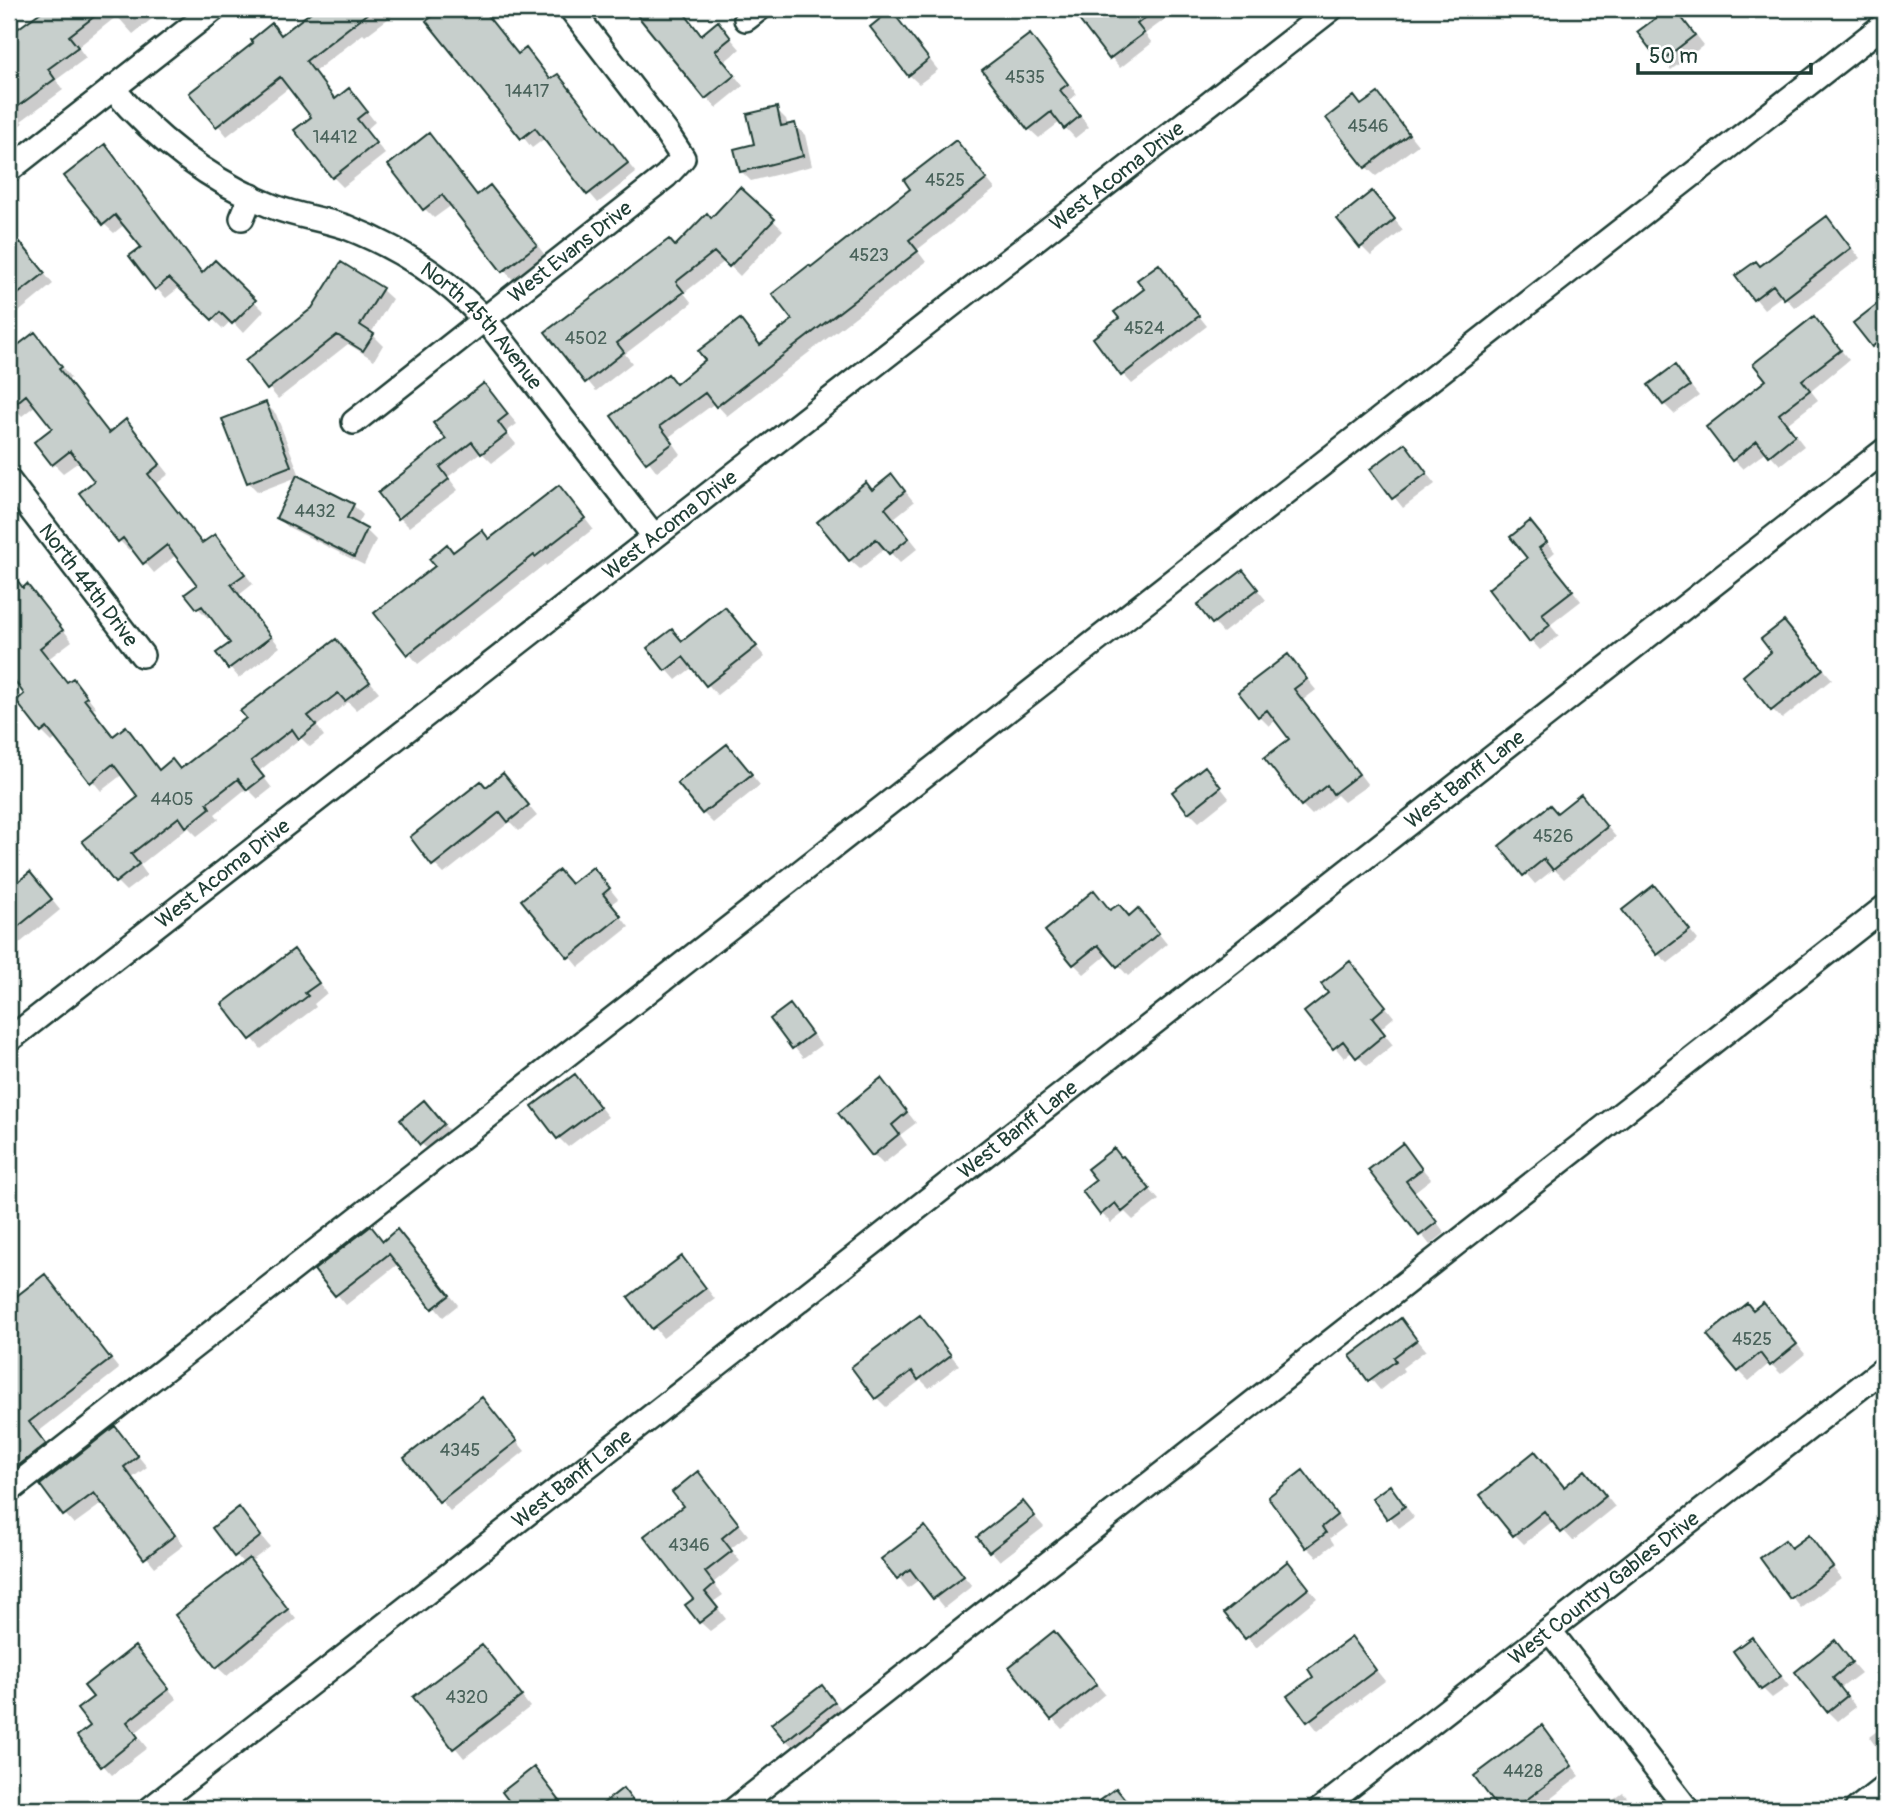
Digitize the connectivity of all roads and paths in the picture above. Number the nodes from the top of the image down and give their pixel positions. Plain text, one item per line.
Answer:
1 (214, 9) edge
2 (571, 9) edge
3 (1331, 9) edge
4 (1885, 24) edge
5 (113, 88) junction
6 (9, 170) edge
7 (251, 196) junction
8 (242, 218) dead end
9 (484, 318) junction
10 (354, 422) dead end
11 (1885, 450) edge
12 (9, 481) edge
13 (654, 536) junction
14 (142, 655) dead end
15 (1885, 907) edge
16 (9, 1040) edge
17 (1885, 1368) edge
18 (9, 1491) edge
19 (1550, 1630) junction
20 (1885, 1787) edge
21 (150, 1809) edge
22 (735, 1809) edge
23 (1321, 1809) edge
24 (1687, 1809) edge
25 (1857, 1809) edge

1 - 5 street
2 - 9 street, West Evans Drive
3 - 13 street, West Acoma Drive
4 - 18 street
5 - 6 street
5 - 7 street, North 45th Avenue
7 - 8 street
7 - 9 street, North 45th Avenue
9 - 10 street, West Evans Drive
9 - 13 street, North 45th Avenue
11 - 21 street, West Banff Lane
12 - 14 street, North 44th Drive
13 - 16 street, West Acoma Drive
15 - 22 street
17 - 19 street, West Country Gables Drive
19 - 23 street, West Country Gables Drive
19 - 24 street
20 - 25 street

